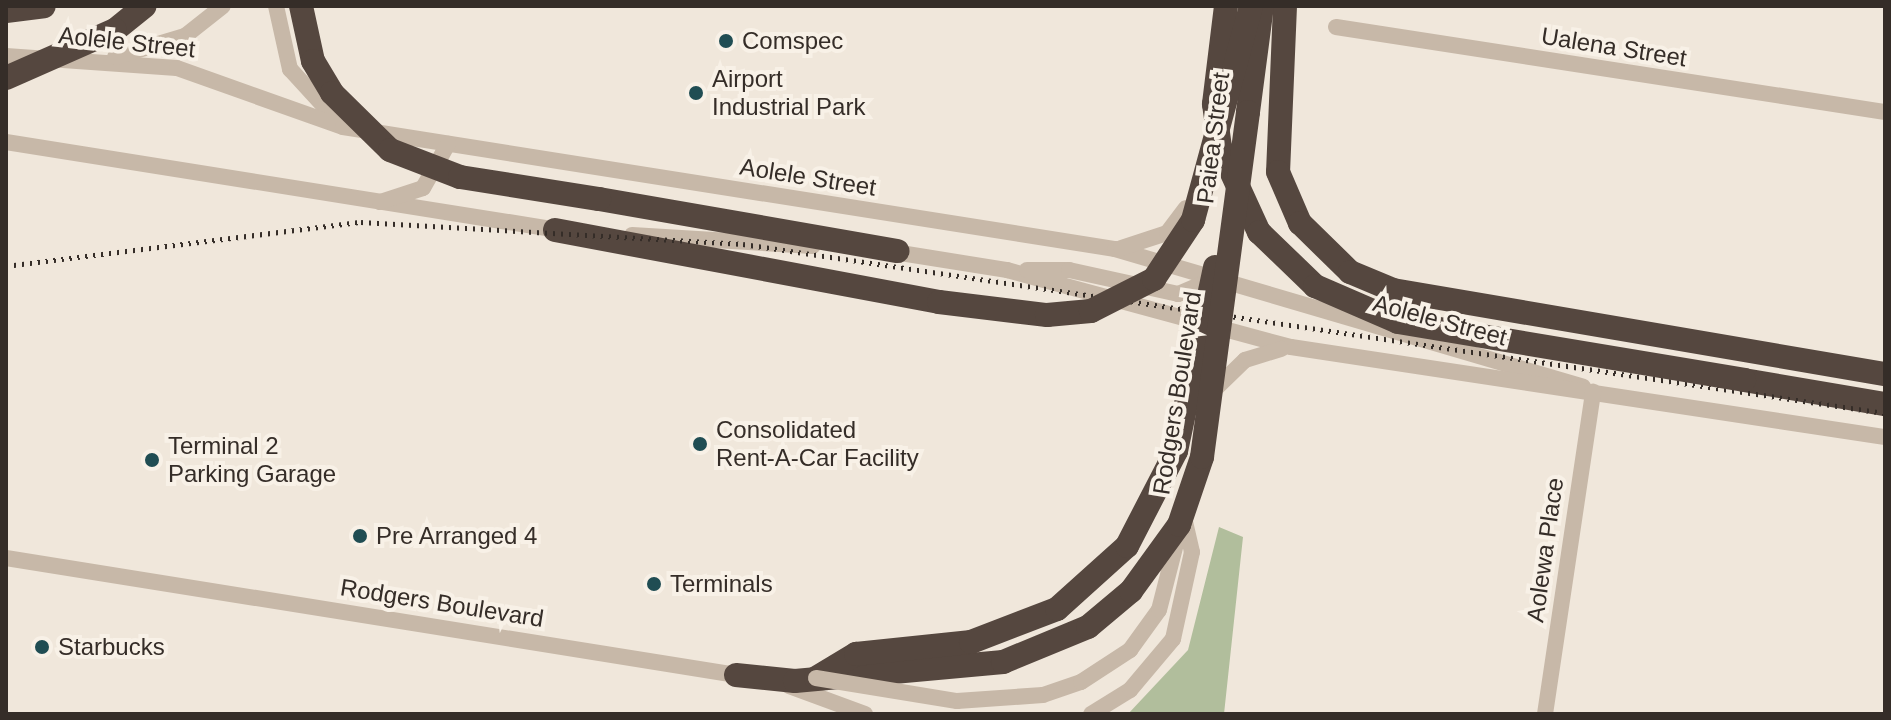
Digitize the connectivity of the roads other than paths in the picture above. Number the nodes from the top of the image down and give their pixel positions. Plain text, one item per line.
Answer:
1 (44, 6) edge
2 (145, 6) edge
3 (223, 6) edge
4 (276, 6) edge
5 (301, 6) edge
6 (1226, 6) edge
7 (1256, 6) edge
8 (1285, 6) edge
9 (6, 11) edge
10 (1336, 27) dead end
11 (6, 56) edge
12 (96, 60) junction
13 (6, 78) edge
14 (1244, 109) junction
15 (1885, 112) edge
16 (343, 127) junction
17 (6, 142) edge
18 (448, 144) junction
19 (371, 205) junction
20 (555, 230) junction
21 (1115, 249) junction
22 (898, 251) junction
23 (1007, 270) junction
24 (1219, 276) junction
25 (1213, 331) junction
26 (1291, 347) junction
27 (1885, 374) edge
28 (1593, 392) junction
29 (1885, 404) edge
30 (1200, 411) junction
31 (1885, 437) edge
32 (1183, 515) junction
33 (6, 550) edge
34 (6, 558) edge
35 (736, 675) junction
36 (816, 678) junction
37 (865, 714) edge
38 (1091, 714) edge
39 (1545, 714) edge

1 - 9 highway
2 - 13 highway, bridge
3 - 12 street
4 - 16 street
5 - 22 highway, bridge
6 - 29 highway, bridge
7 - 14 highway
7 - 20 highway, bridge
8 - 27 highway
10 - 15 street, Ualena Street
11 - 12 street, Aolele Street
12 - 16 street, Aolele Street
14 - 21 street
14 - 24 street, Paiea Street
14 - 35 highway, bridge
14 - 36 highway, bridge
16 - 18 street, Aolele Street
17 - 19 street, Aolele Street
18 - 19 street
18 - 21 street, Aolele Street
19 - 20 street, Aolele Street
20 - 22 street, Aolele Street
21 - 24 street, Aolele Street
22 - 23 street, Aolele Street
23 - 24 street
23 - 25 street, Aolele Street
24 - 25 street, Rodgers Boulevard
24 - 28 street, Aolele Street
25 - 26 street, Aolele Street
25 - 30 street, Rodgers Boulevard
26 - 28 street, Aolele Street
26 - 30 street
28 - 31 street, Aolele Street
28 - 39 street, Aolewa Place
30 - 32 street, Rodgers Boulevard
32 - 36 street, bridge
32 - 38 street, Rodgers Boulevard
33 - 36 street
34 - 35 street, Rodgers Boulevard
35 - 37 street, Rodgers Boulevard

